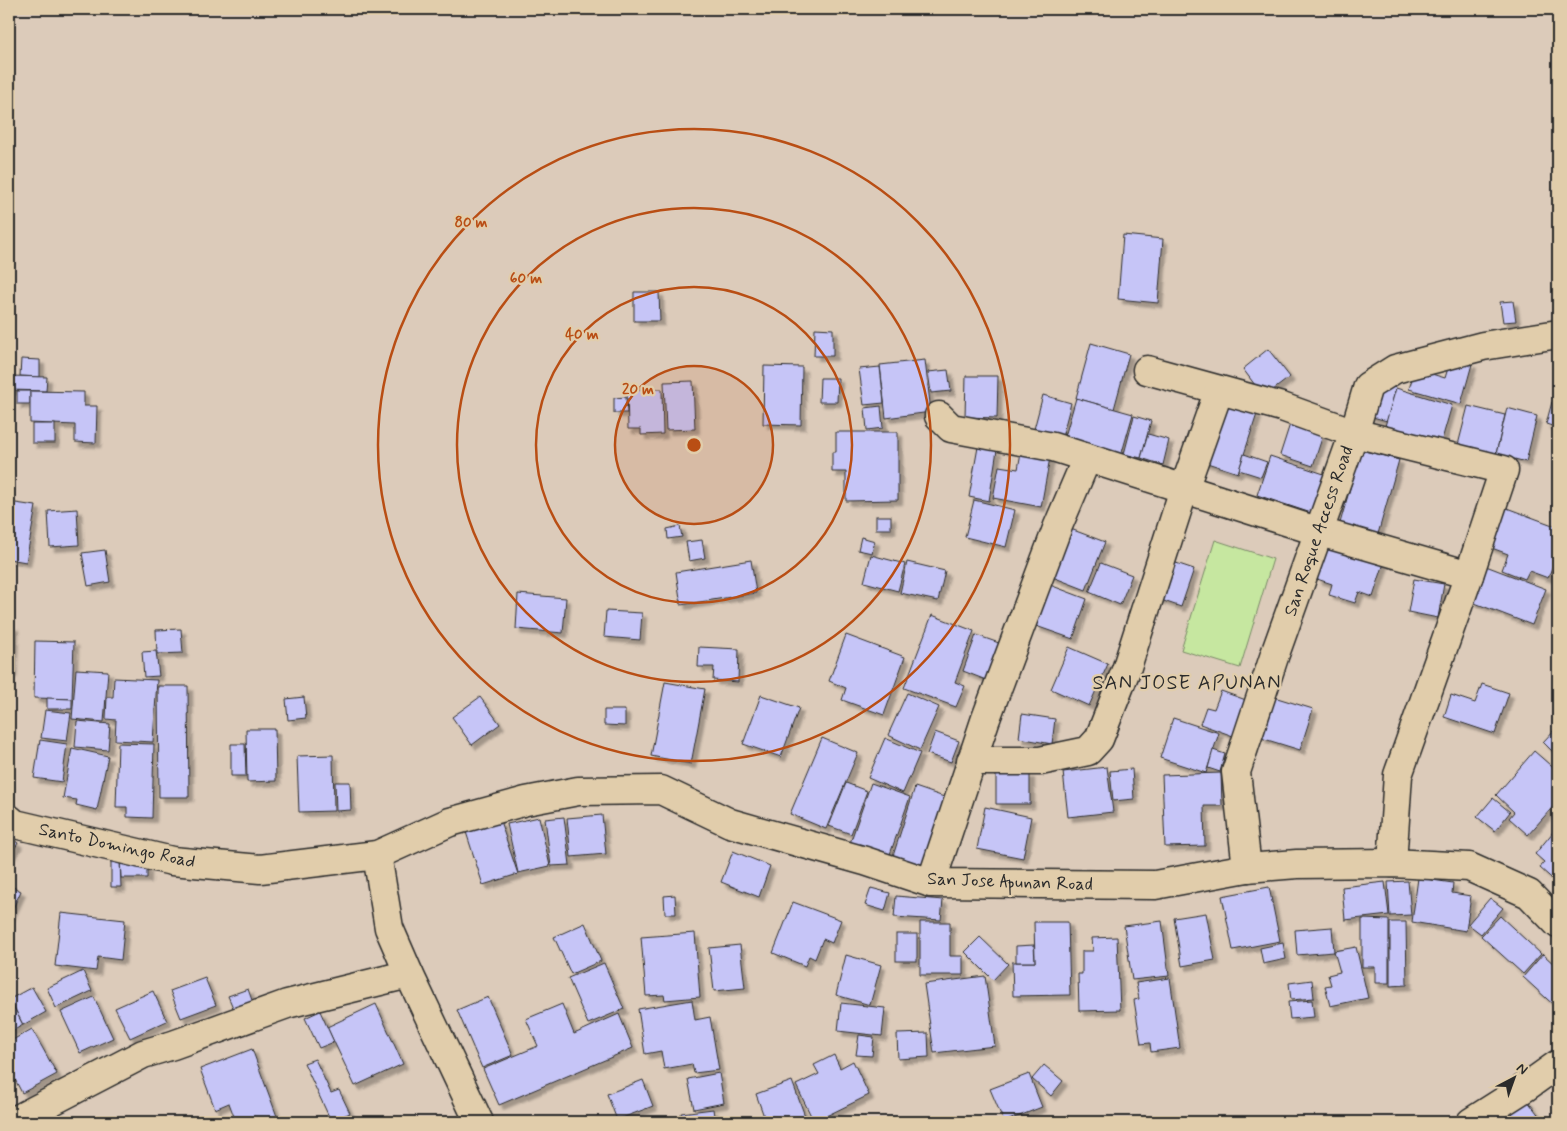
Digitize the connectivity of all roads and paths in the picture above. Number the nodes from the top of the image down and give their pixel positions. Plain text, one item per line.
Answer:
1 (1558, 334) edge
2 (1147, 370) dead end
3 (1219, 390) junction
4 (939, 416) dead end
5 (1354, 433) junction
6 (1087, 458) junction
7 (1184, 489) junction
8 (1320, 532) junction
9 (1469, 575) junction
10 (971, 761) junction
11 (9, 819) edge
12 (377, 855) junction
13 (1392, 863) junction
14 (1247, 868) junction
15 (931, 883) junction
16 (1558, 924) edge
17 (409, 974) junction
18 (1558, 1064) edge
19 (12, 1122) edge
20 (480, 1122) edge
21 (1471, 1122) edge

1 - 5 street, San Roque Access Road
2 - 3 street
3 - 5 street
3 - 7 street
4 - 6 street
5 - 8 street, San Roque Access Road
5 - 9 street
6 - 7 street
6 - 10 street
7 - 8 street
7 - 10 street
8 - 9 street
8 - 14 street, San Roque Access Road
9 - 13 street
10 - 15 street
11 - 12 street, Santo Domingo Road
12 - 15 street, San Jose Apunan Road
12 - 17 street
13 - 14 street, San Jose Apunan Road
13 - 16 street, San Jose Apunan Road
14 - 15 street, San Jose Apunan Road
17 - 19 street
17 - 20 street
18 - 21 street

